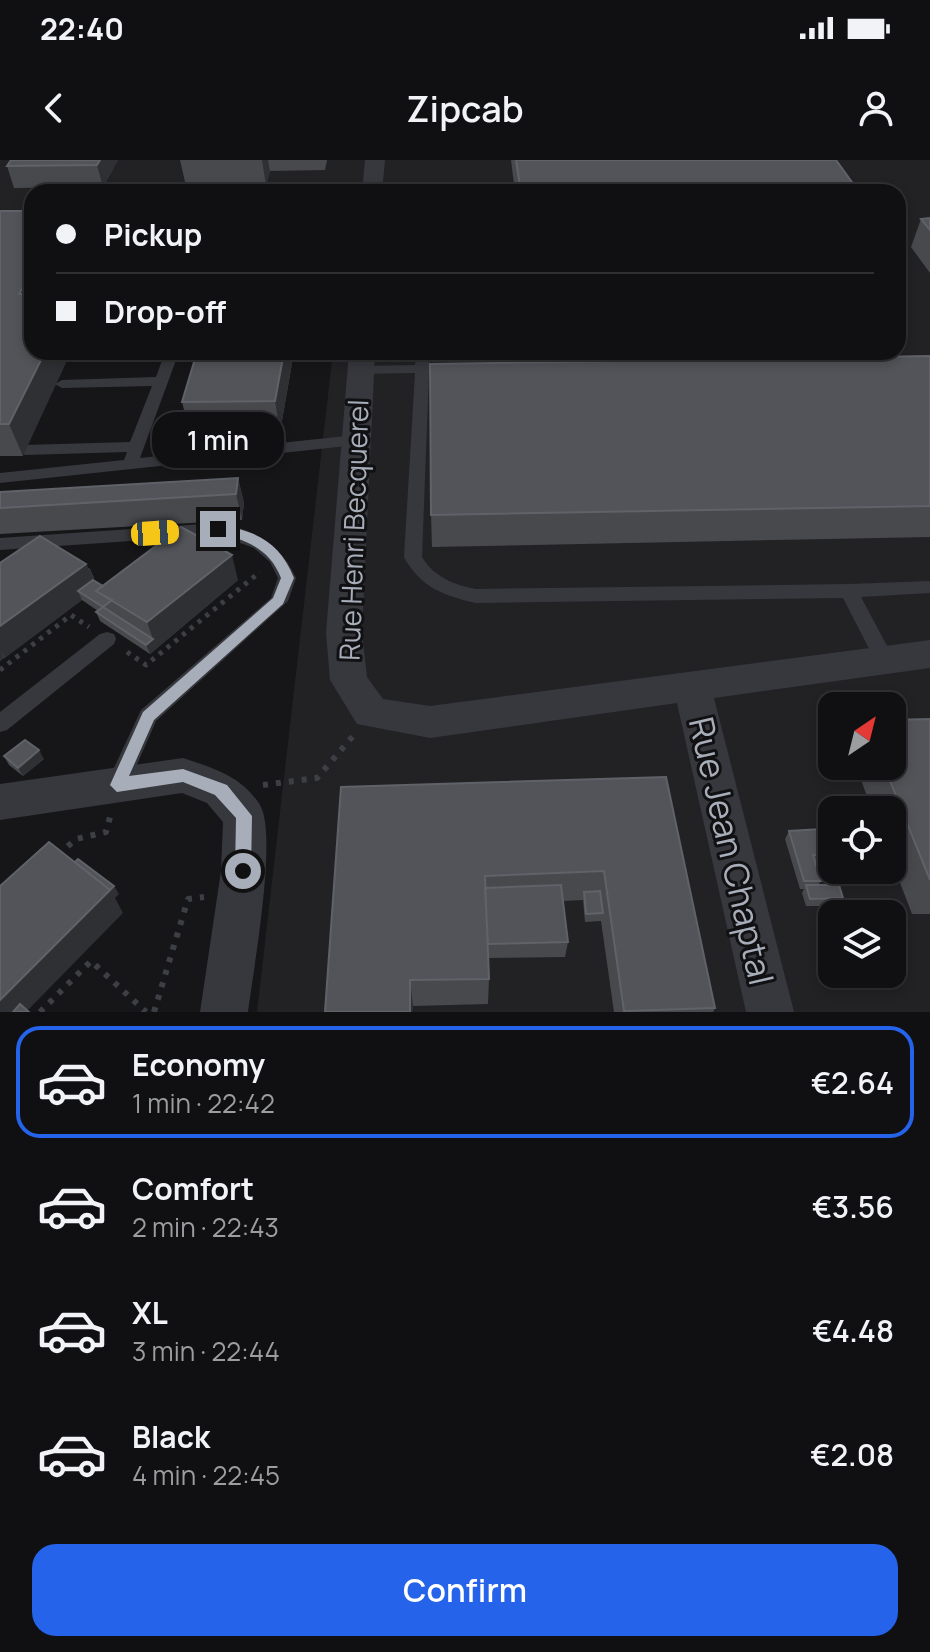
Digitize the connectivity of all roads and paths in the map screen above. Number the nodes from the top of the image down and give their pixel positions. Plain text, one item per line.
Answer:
1 (375, 160) edge
2 (373, 184) edge
3 (169, 360) edge
4 (423, 360) edge
5 (361, 361) edge
6 (454, 368) edge
7 (161, 381) junction
8 (62, 384) dead end
9 (356, 440) junction
10 (136, 447) junction
11 (25, 450) dead end
12 (130, 464) junction
13 (0, 478) edge
14 (0, 544) edge
15 (278, 557) junction
16 (930, 587) edge
17 (849, 591) junction
18 (107, 639) junction
19 (930, 654) edge
20 (885, 661) junction
21 (0, 670) edge
22 (693, 689) junction
23 (371, 713) junction
24 (0, 724) edge
25 (117, 785) junction
26 (221, 790) junction
27 (0, 802) edge
28 (54, 858) edge
29 (240, 891) junction
30 (40, 1012) edge
31 (146, 1012) edge
32 (154, 1012) edge
33 (224, 1012) edge
34 (770, 1012) edge

1 - 2 street
3 - 7 lane
4 - 5 lane
4 - 6 lane
4 - 17 lane
5 - 9 street, Rue Henri Becquerel
7 - 8 lane
7 - 10 lane
9 - 12 lane
9 - 23 street, Rue Henri Becquerel
10 - 11 lane
10 - 12 lane
12 - 13 lane
14 - 15 lane
15 - 18 path
15 - 25 lane
16 - 17 lane
17 - 20 lane
18 - 21 path
18 - 24 lane
19 - 20 street
20 - 22 street
22 - 23 street
22 - 34 street, Rue Jean Chaptal
23 - 26 path
25 - 26 street
25 - 27 street
25 - 28 path
26 - 29 street
29 - 32 path
29 - 33 street
30 - 31 path

